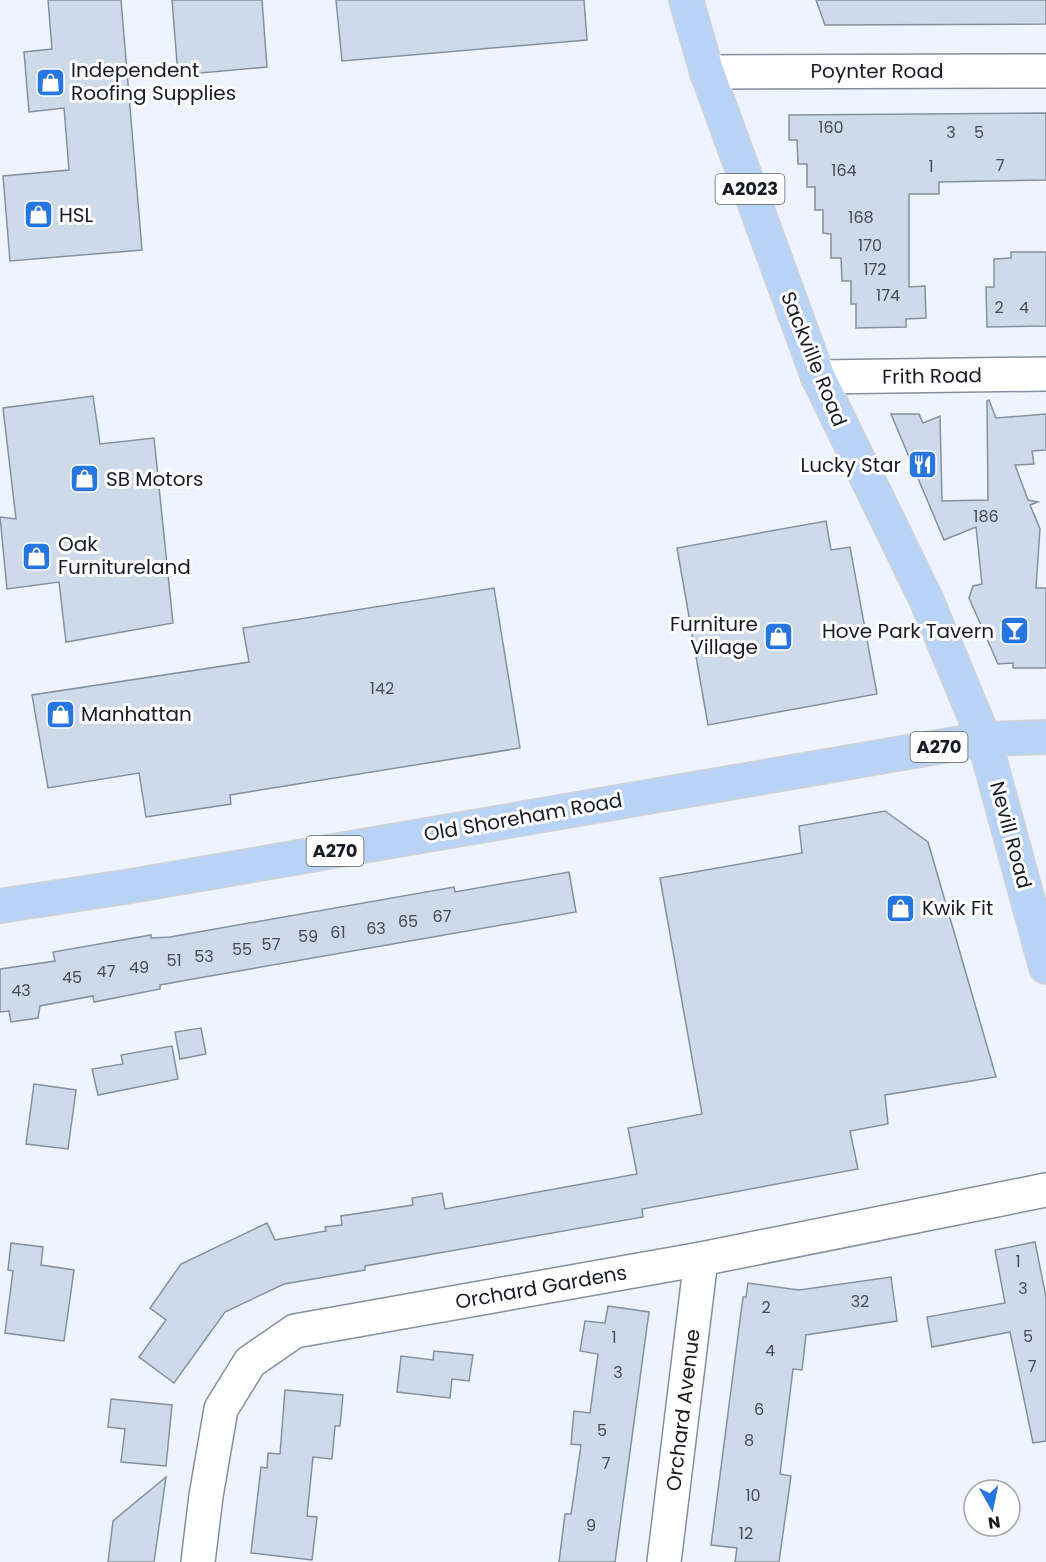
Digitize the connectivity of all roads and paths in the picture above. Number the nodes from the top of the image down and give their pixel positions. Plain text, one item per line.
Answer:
1 (686, 0) edge
2 (1046, 71) edge
3 (707, 72) junction
4 (1046, 374) edge
5 (818, 377) junction
6 (1046, 738) edge
7 (984, 739) junction
8 (0, 906) edge
9 (1046, 967) edge
10 (1046, 1190) edge
11 (701, 1259) junction
12 (198, 1562) edge
13 (664, 1562) edge

1 - 3 main road, Sackville Road / A2023
2 - 3 street, Poynter Road
3 - 5 main road, Sackville Road / A2023
4 - 5 street, Frith Road
5 - 7 main road, Sackville Road / A2023
6 - 7 main road, Old Shoreham Road / A270
7 - 8 main road, Old Shoreham Road / A270
7 - 9 main road, Nevill Road / A2023
10 - 11 street, Orchard Gardens
11 - 12 street, Orchard Gardens
11 - 13 street, Orchard Avenue

